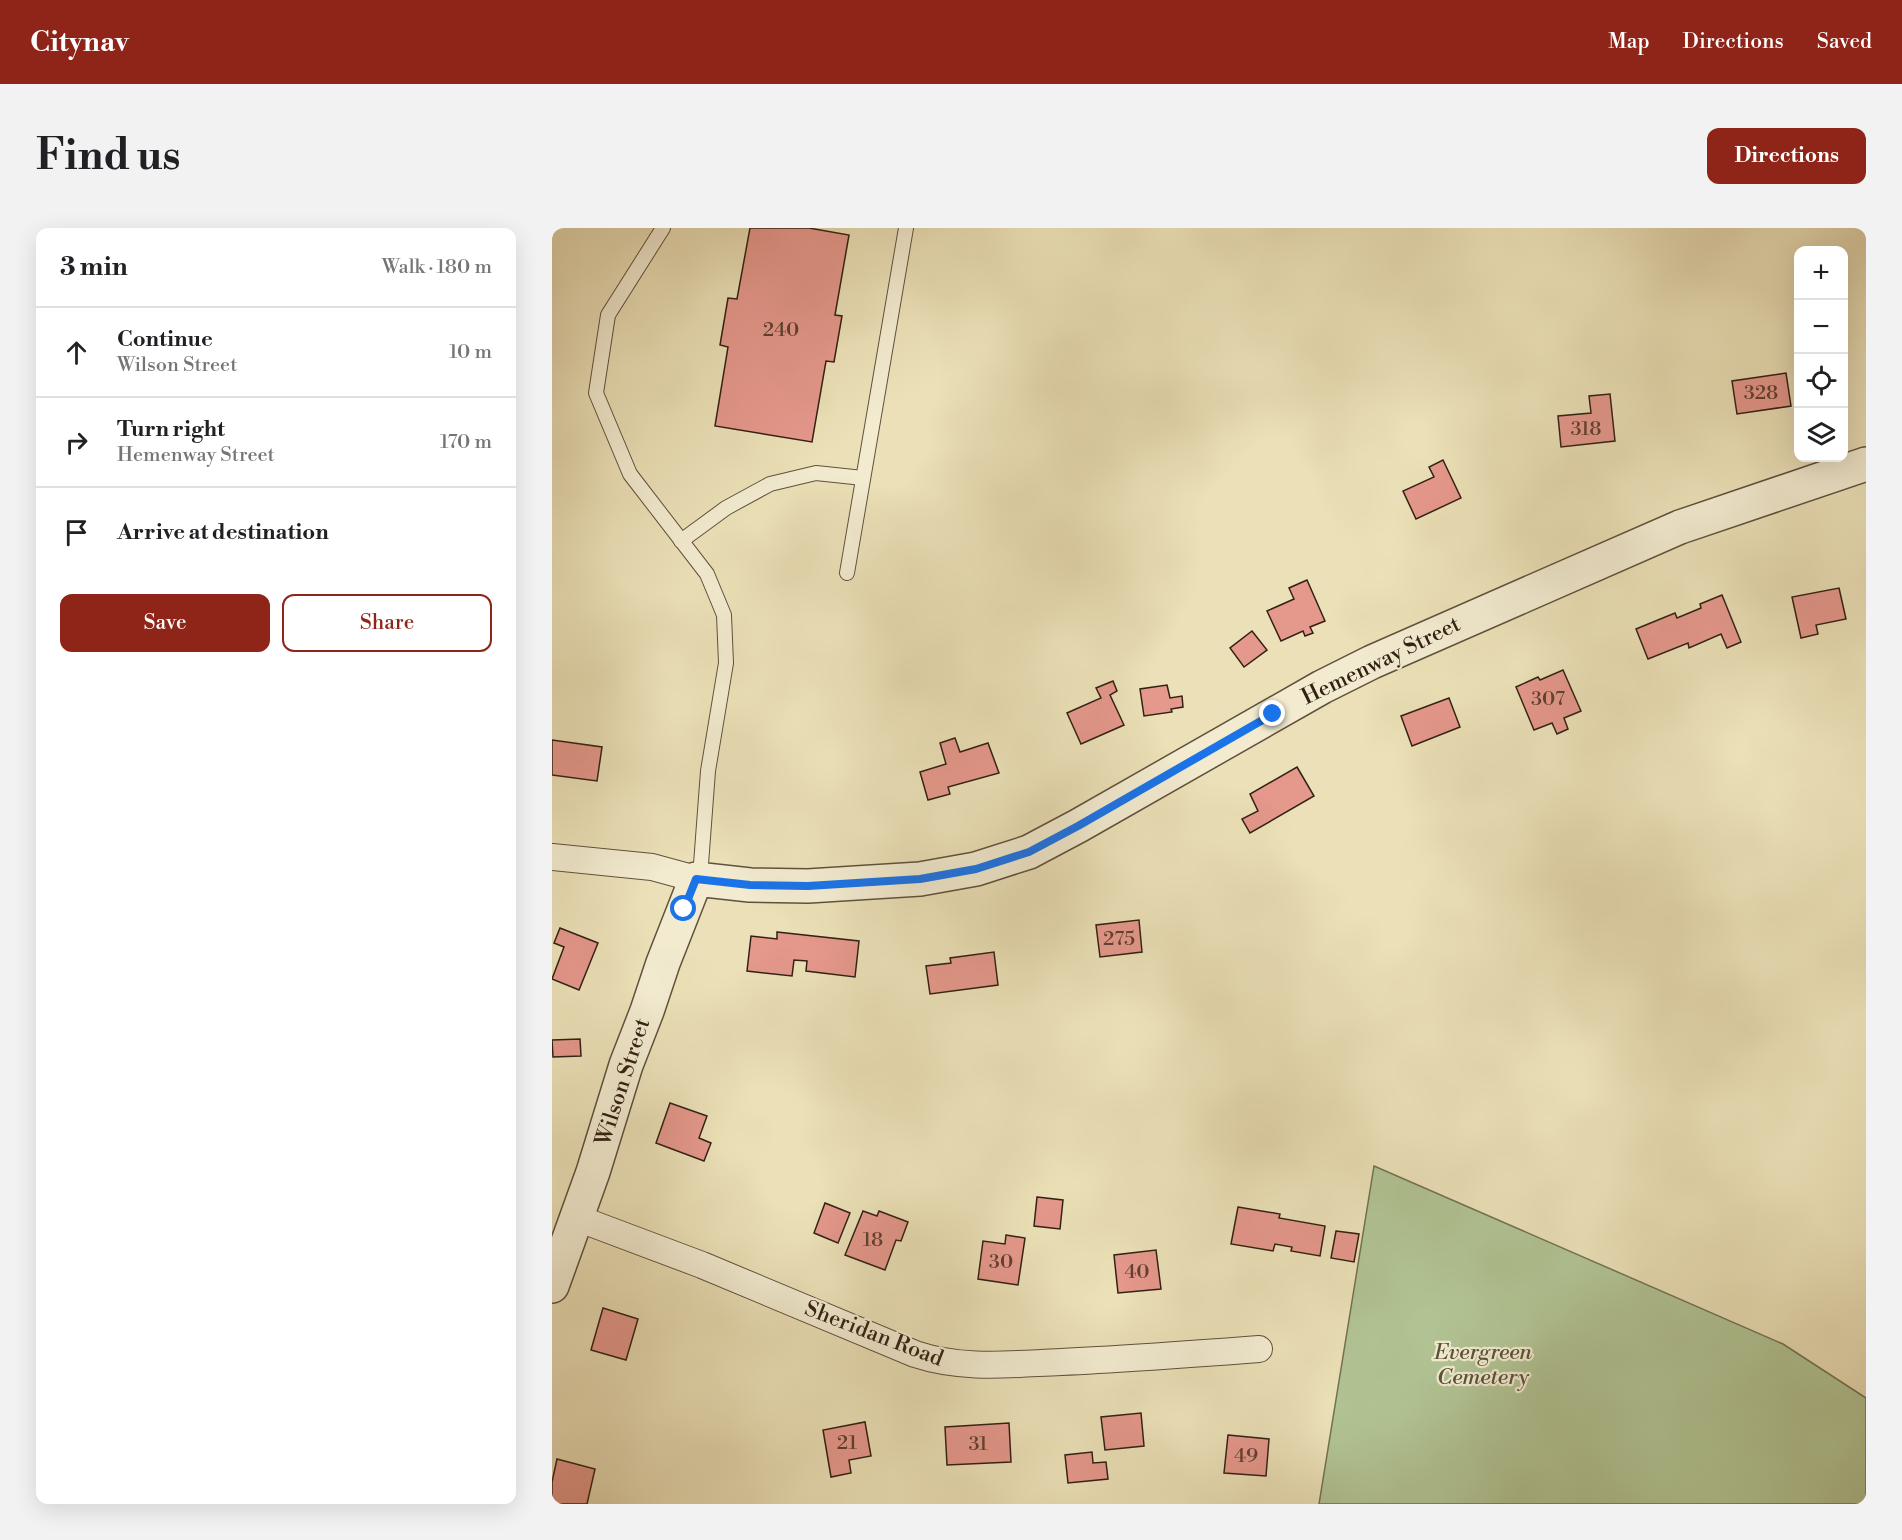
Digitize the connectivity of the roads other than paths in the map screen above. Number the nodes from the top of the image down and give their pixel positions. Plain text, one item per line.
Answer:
1 (663, 228) edge
2 (906, 228) edge
3 (1866, 464) edge
4 (863, 478) junction
5 (681, 541) junction
6 (847, 573) dead end
7 (552, 857) edge
8 (696, 879) junction
9 (577, 1218) junction
10 (552, 1286) edge
11 (1259, 1348) dead end

1 - 5 lane
2 - 4 lane
3 - 8 street, Hemenway Street
4 - 5 lane
4 - 6 lane
5 - 8 lane
7 - 8 street, Hemenway Street
8 - 9 street, Wilson Street
9 - 10 street, Wilson Street
9 - 11 street, Sheridan Road

